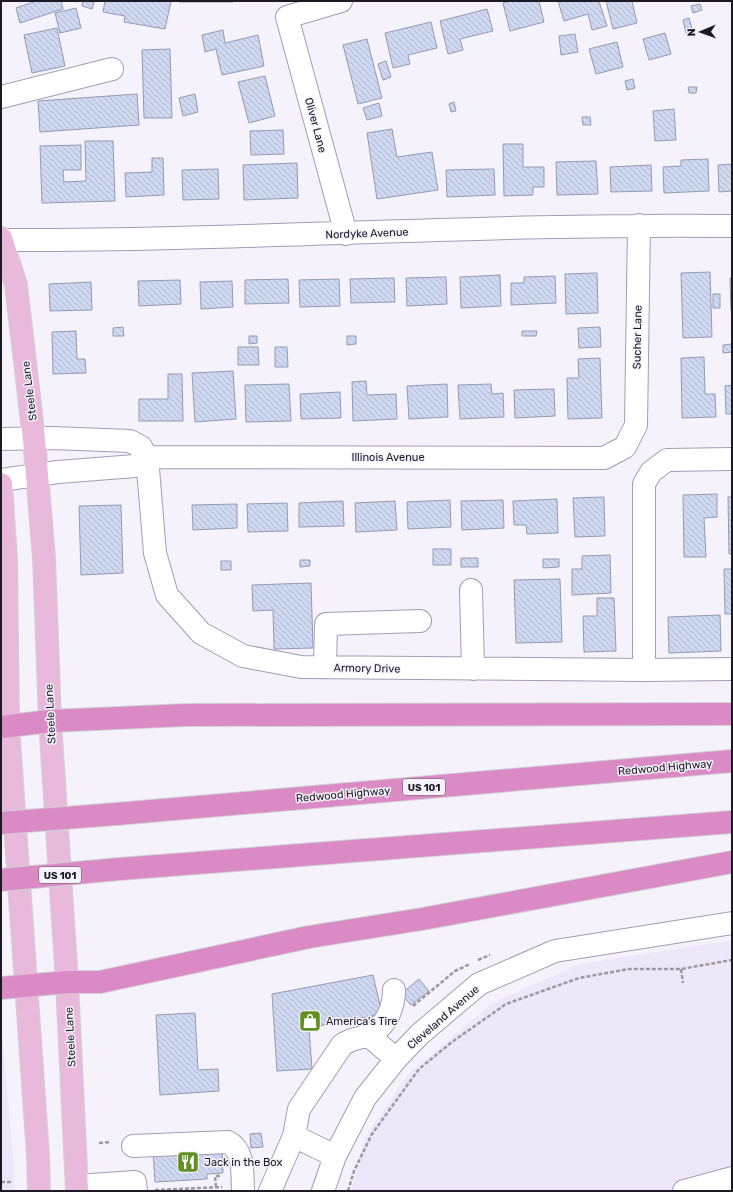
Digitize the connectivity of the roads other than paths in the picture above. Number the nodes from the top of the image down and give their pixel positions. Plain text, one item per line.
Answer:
1 (341, 1) edge
2 (112, 70) dead end
3 (1, 97) edge
4 (639, 225) junction
5 (732, 226) edge
6 (346, 234) junction
7 (1, 240) edge
8 (1, 439) edge
9 (34, 439) junction
10 (625, 447) joint
11 (147, 457) junction
12 (732, 459) edge
13 (37, 476) junction
14 (1, 480) edge
15 (1, 484) edge
16 (3, 559) edge
17 (471, 590) dead end
18 (420, 621) dead end
19 (326, 667) junction
20 (473, 669) junction
21 (644, 670) junction
22 (732, 670) edge
23 (732, 714) edge
24 (50, 721) junction
25 (5, 727) edge
26 (732, 761) edge
27 (732, 822) edge
28 (1, 823) edge
29 (732, 862) edge
30 (1, 880) edge
31 (732, 923) edge
32 (67, 982) junction
33 (25, 985) junction
34 (1, 988) edge
35 (394, 990) dead end
36 (368, 1035) junction
37 (396, 1059) junction
38 (294, 1136) junction
39 (133, 1146) dead end
40 (335, 1156) junction
41 (732, 1178) edge
42 (77, 1189) edge
43 (235, 1189) edge
44 (39, 1191) edge
45 (141, 1191) edge
46 (270, 1191) edge
47 (323, 1191) edge
48 (684, 1191) edge

1 - 6 street, Oliver Lane
2 - 3 street
4 - 5 street, Nordyke Avenue
4 - 6 street, Nordyke Avenue
4 - 10 street, Sucher Lane
6 - 7 street, Nordyke Avenue
7 - 9 main road, Steele Lane
8 - 9 street
9 - 11 street
9 - 13 main road, Steele Lane
10 - 11 street, Illinois Avenue
11 - 13 street, Illinois Avenue
11 - 19 street, Armory Drive
12 - 21 street
13 - 14 street, Illinois Avenue
13 - 24 main road, Steele Lane
15 - 16 main road
16 - 25 main road
17 - 20 street
18 - 19 street
19 - 20 street, Armory Drive
20 - 21 street, Armory Drive
21 - 22 street, Armory Drive
23 - 24 highway
24 - 25 highway
24 - 32 main road, Steele Lane
25 - 33 main road
26 - 28 highway, Redwood Highway / US 101, bridge
27 - 30 highway, US 101, bridge
29 - 32 highway
31 - 37 street, Cleveland Avenue
32 - 33 highway
32 - 42 main road, Steele Lane
33 - 34 highway
33 - 44 main road
35 - 36 street
36 - 37 street
36 - 38 street
37 - 40 street, Cleveland Avenue
38 - 40 street
38 - 46 street
39 - 43 street
40 - 47 street, Cleveland Avenue
41 - 48 street
42 - 45 street

